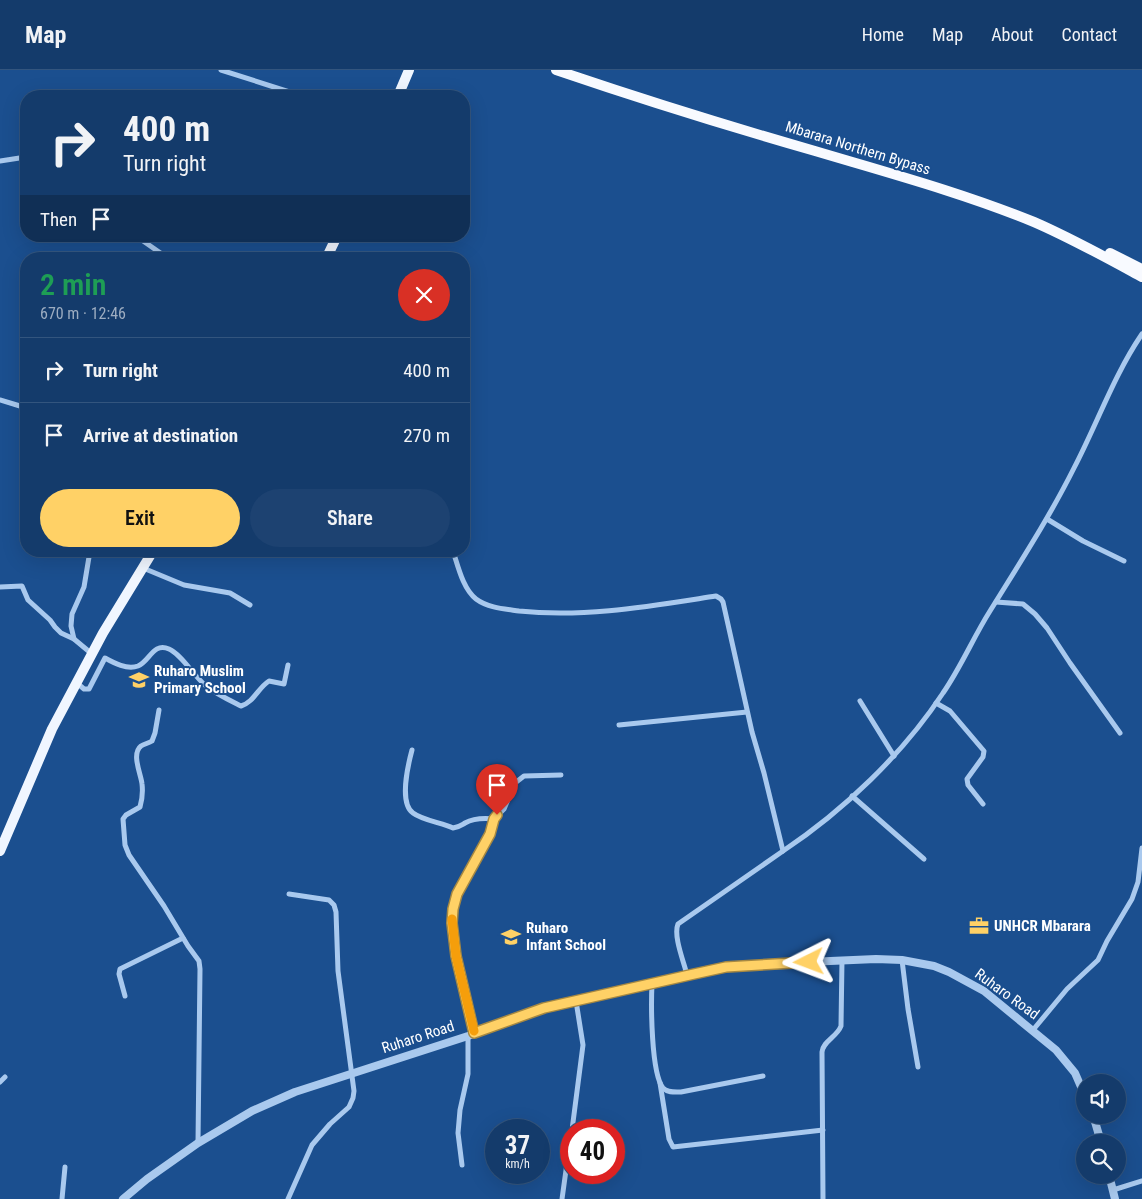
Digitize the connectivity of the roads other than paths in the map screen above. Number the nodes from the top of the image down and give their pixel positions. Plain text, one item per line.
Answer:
1 (221, 70) edge
2 (409, 70) edge
3 (556, 70) edge
4 (573, 70) edge
5 (283, 90) edge
6 (401, 90) edge
7 (20, 158) edge
8 (0, 161) edge
9 (145, 242) edge
10 (159, 252) edge
11 (1142, 268) edge
12 (1142, 277) edge
13 (1142, 334) edge
14 (0, 400) edge
15 (20, 406) edge
16 (1047, 519) junction
17 (89, 557) edge
18 (148, 557) edge
19 (456, 557) edge
20 (1124, 561) dead end
21 (142, 567) junction
22 (0, 587) edge
23 (996, 602) junction
24 (250, 605) dead end
25 (74, 639) junction
26 (92, 654) junction
27 (288, 665) dead end
28 (76, 683) junction
29 (860, 700) dead end
30 (936, 703) junction
31 (158, 710) dead end
32 (747, 712) junction
33 (619, 725) dead end
34 (1120, 733) dead end
35 (412, 750) dead end
36 (894, 756) junction
37 (561, 775) dead end
38 (852, 796) junction
39 (983, 804) dead end
40 (494, 819) junction
41 (1142, 848) edge
42 (0, 851) edge
43 (782, 851) junction
44 (924, 859) dead end
45 (289, 894) dead end
46 (183, 938) junction
47 (842, 960) junction
48 (902, 960) junction
49 (687, 975) junction
50 (652, 984) junction
51 (125, 996) dead end
52 (576, 1001) junction
53 (1033, 1030) junction
54 (471, 1034) junction
55 (918, 1067) dead end
56 (352, 1072) junction
57 (1076, 1075) edge
58 (763, 1076) dead end
59 (6, 1077) dead end
60 (0, 1082) edge
61 (660, 1083) junction
62 (573, 1119) edge
63 (823, 1130) junction
64 (198, 1143) junction
65 (462, 1165) dead end
66 (65, 1167) dead end
67 (1142, 1181) edge
68 (564, 1184) edge
69 (1111, 1184) edge
70 (1113, 1190) junction
71 (62, 1199) edge
72 (123, 1199) edge
73 (288, 1199) edge
74 (562, 1199) edge
75 (823, 1199) edge
76 (1115, 1199) edge

1 - 5 street
2 - 6 main road
3 - 12 highway, Mbarara Northern Bypass
4 - 11 highway
7 - 8 street
9 - 10 street
13 - 16 street
14 - 15 street
16 - 20 street
16 - 23 street
17 - 25 street
18 - 21 main road
19 - 32 street
21 - 24 street
21 - 26 main road
22 - 25 street
23 - 30 street
23 - 34 street
25 - 26 street
26 - 28 main road
27 - 28 street
28 - 42 main road
29 - 36 street
30 - 36 street
30 - 39 street
31 - 46 street
32 - 33 street
32 - 43 street
35 - 40 street
36 - 38 street
37 - 40 street
38 - 43 street
38 - 44 street
40 - 54 street
41 - 53 street
43 - 49 street
45 - 56 street
46 - 51 street
46 - 64 street
47 - 48 street, Ruharo Road
47 - 49 street, Ruharo Road
47 - 63 street
48 - 53 street, Ruharo Road
48 - 55 street
49 - 50 street, Ruharo Road
50 - 52 street, Ruharo Road
50 - 61 street
52 - 54 street, Ruharo Road
52 - 62 street
53 - 57 street, Ruharo Road
54 - 56 street, Ruharo Road
54 - 65 street
56 - 64 street, Ruharo Road
56 - 73 street
58 - 61 street
59 - 60 street
61 - 63 street
63 - 75 street
64 - 72 street, Ruharo Road
66 - 71 street
67 - 70 street
68 - 74 street
69 - 70 street
70 - 76 street

